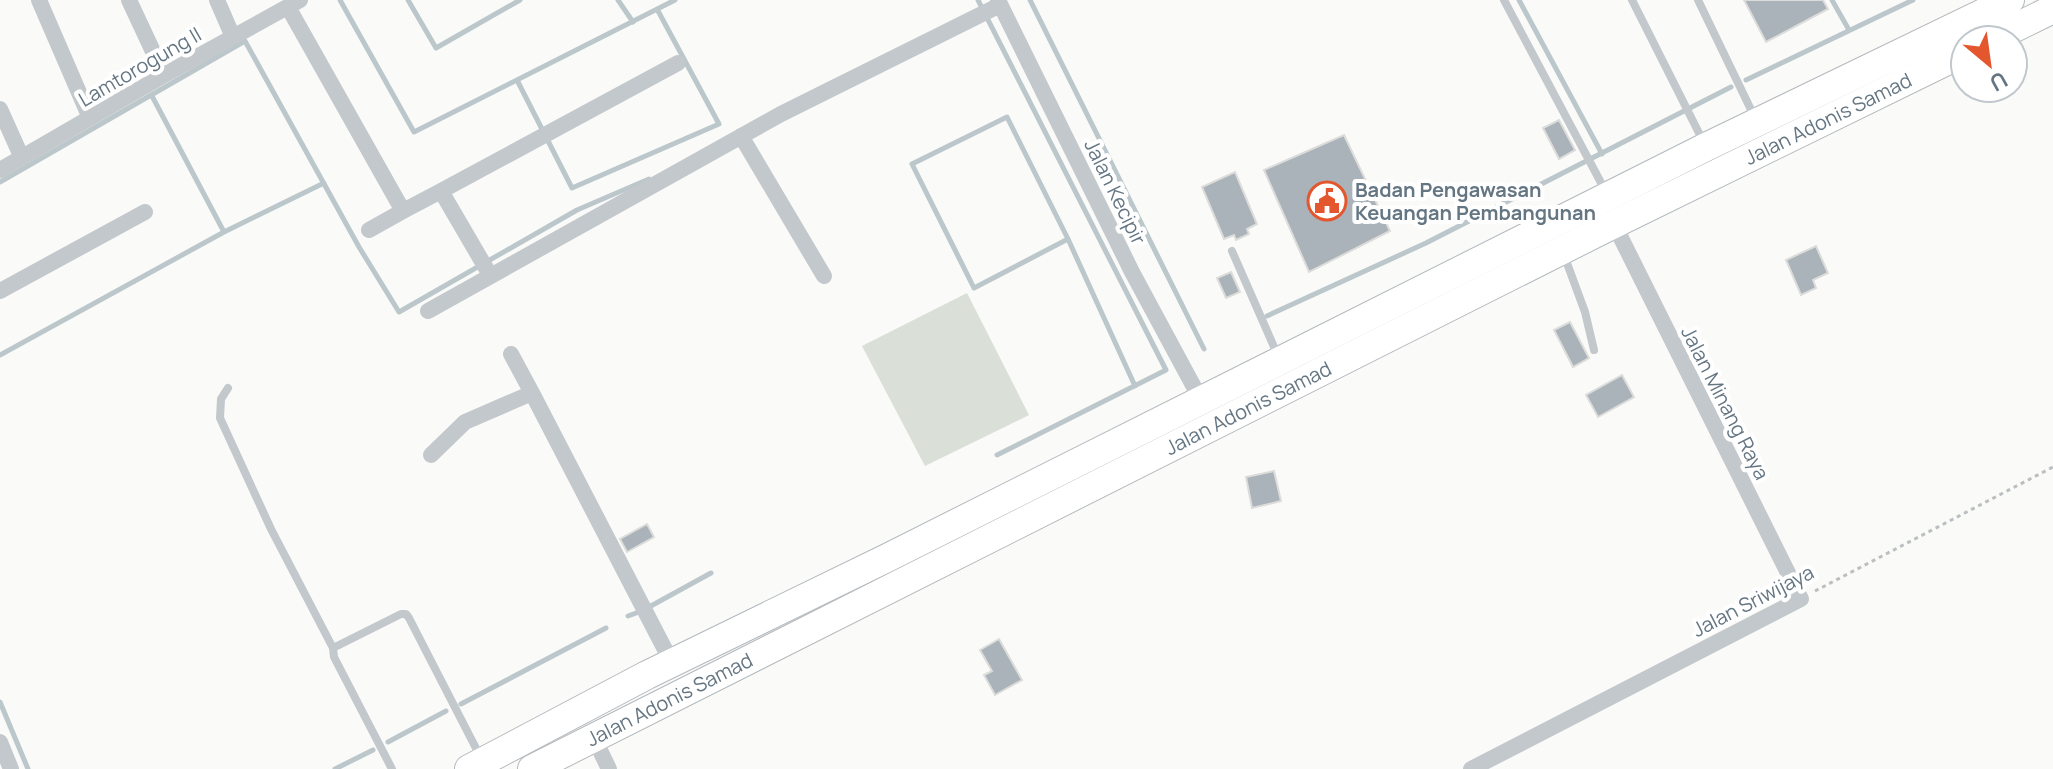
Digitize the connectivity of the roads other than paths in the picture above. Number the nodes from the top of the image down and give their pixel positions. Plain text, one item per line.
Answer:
1 (39, 0) edge
2 (129, 0) edge
3 (217, 0) edge
4 (1504, 0) edge
5 (1632, 0) edge
6 (1698, 0) edge
7 (2010, 0) edge
8 (294, 3) edge
9 (996, 5) edge
10 (2053, 9) edge
11 (2023, 24) edge
12 (233, 37) junction
13 (1949, 59) edge
14 (678, 63) dead end
15 (164, 75) junction
16 (0, 109) edge
17 (90, 118) junction
18 (1764, 135) junction
19 (741, 136) junction
20 (1706, 147) junction
21 (22, 158) junction
22 (0, 170) edge
23 (441, 191) junction
24 (1608, 196) junction
25 (403, 211) junction
26 (145, 212) dead end
27 (1614, 224) junction
28 (369, 230) dead end
29 (1562, 250) junction
30 (1232, 251) dead end
31 (484, 266) junction
32 (824, 276) dead end
33 (0, 291) edge
34 (428, 311) dead end
35 (1594, 350) dead end
36 (511, 354) dead end
37 (1280, 360) junction
38 (228, 388) dead end
39 (532, 393) junction
40 (1201, 400) junction
41 (431, 455) dead end
42 (893, 570) junction
43 (1801, 599) joint
44 (333, 648) junction
45 (672, 663) junction
46 (594, 738) junction
47 (0, 742) edge
48 (476, 765) edge
49 (11, 769) edge
50 (392, 769) edge
51 (532, 769) edge
52 (609, 769) edge
53 (1471, 769) edge

1 - 17 street
2 - 15 street
3 - 12 street
4 - 24 lane
5 - 20 lane
6 - 18 lane
7 - 18 highway
8 - 12 street, Lamtorogung II
8 - 25 street
9 - 19 street
9 - 40 street, Jalan Kecipir
10 - 11 highway
12 - 15 street, Lamtorogung II
13 - 18 highway, Jalan Adonis Samad
14 - 23 street
15 - 17 street, Lamtorogung II
16 - 21 street
17 - 21 street, Lamtorogung II
18 - 20 highway
18 - 27 highway, Jalan Adonis Samad
19 - 31 street
19 - 32 street
20 - 24 highway
21 - 22 street, Lamtorogung II
23 - 25 street
23 - 31 street
24 - 37 highway
25 - 28 street
26 - 33 street
27 - 29 highway, Jalan Adonis Samad
27 - 43 street, Jalan Minang Raya
29 - 35 lane
29 - 42 highway, Jalan Adonis Samad
30 - 37 lane
31 - 34 street
36 - 39 street
37 - 40 highway
38 - 44 lane
39 - 41 street
39 - 45 street
40 - 42 highway
42 - 45 highway
42 - 46 highway, Jalan Adonis Samad
43 - 53 street, Jalan Sriwijaya
44 - 48 lane
44 - 50 lane
45 - 48 highway
46 - 51 highway, Jalan Adonis Samad
46 - 52 street
47 - 49 street

